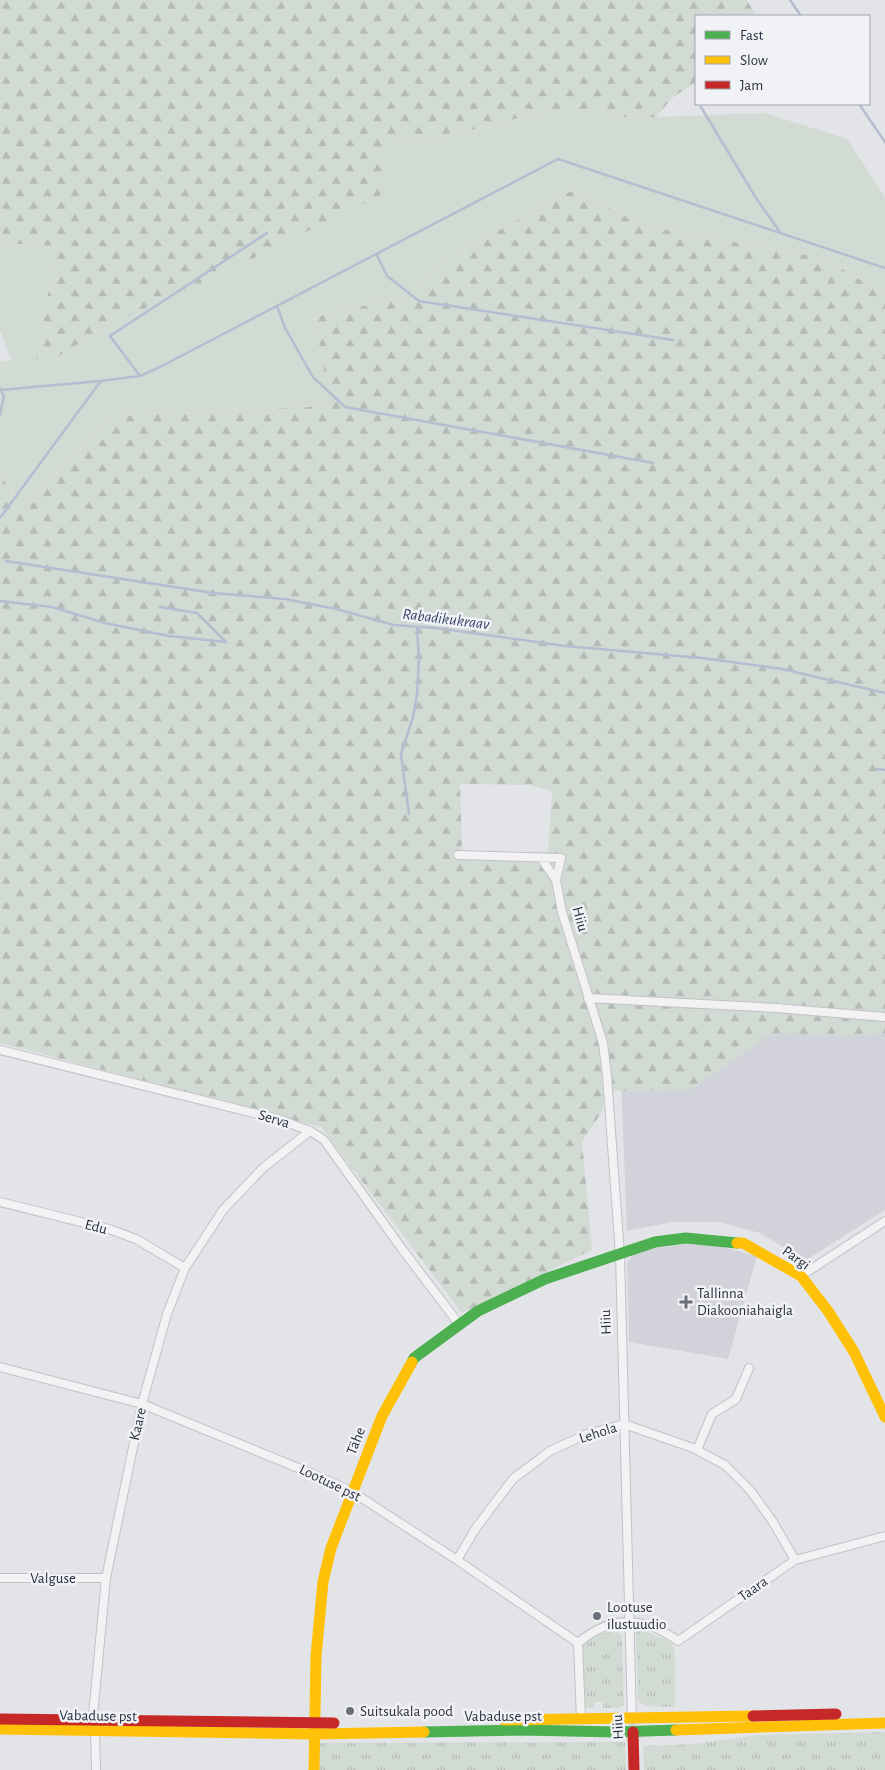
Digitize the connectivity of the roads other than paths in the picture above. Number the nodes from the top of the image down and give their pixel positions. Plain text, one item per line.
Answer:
1 (458, 855) dead end
2 (541, 858) junction
3 (556, 880) junction
4 (588, 998) junction
5 (885, 1017) edge
6 (0, 1050) edge
7 (310, 1131) junction
8 (0, 1202) edge
9 (885, 1221) edge
10 (620, 1255) junction
11 (185, 1268) junction
12 (801, 1276) junction
13 (460, 1324) junction
14 (0, 1367) edge
15 (748, 1368) dead end
16 (142, 1404) junction
17 (885, 1417) edge
18 (624, 1424) junction
19 (698, 1450) junction
20 (352, 1491) junction
21 (885, 1536) edge
22 (458, 1560) junction
23 (795, 1560) junction
24 (0, 1578) edge
25 (106, 1578) junction
26 (629, 1622) junction
27 (578, 1643) junction
28 (885, 1713) edge
29 (632, 1718) junction
30 (0, 1719) edge
31 (581, 1719) junction
32 (885, 1723) edge
33 (94, 1726) junction
34 (0, 1729) edge
35 (315, 1729) junction
36 (633, 1732) junction
37 (96, 1770) edge
38 (314, 1770) edge
39 (634, 1770) edge

1 - 2 street, Hiiu
2 - 3 street, Hiiu
2 - 3 street, Hiiu
3 - 4 street, Hiiu
4 - 5 street
4 - 10 street, Hiiu
6 - 7 street, Serva
7 - 11 street, Kaare
7 - 13 street, Serva
8 - 11 street, Edu
9 - 12 street
10 - 12 main road, Pargi
10 - 13 main road, Tähe
10 - 18 street, Hiiu
11 - 16 street, Kaare
12 - 17 main road, Pargi
13 - 20 main road, Tähe
14 - 16 street, Lootuse pst
15 - 19 street
16 - 20 street, Lootuse pst
16 - 25 street, Kaare
18 - 19 street, Lehola
18 - 22 street, Lehola
18 - 26 street, Hiiu
19 - 23 street, Lehola
20 - 22 street, Lootuse pst
20 - 35 main road, Tähe
21 - 23 street, Taara
22 - 27 street, Lootuse pst
23 - 26 street, Taara
24 - 25 street, Valguse
25 - 33 street, Kaare
26 - 27 street
26 - 29 street, Hiiu
27 - 31 street
28 - 29 main road, Vabaduse pst
29 - 31 main road, Vabaduse pst
29 - 36 street, Hiiu
30 - 33 main road, Vabaduse pst
31 - 35 main road, Vabaduse pst
32 - 36 main road, Vabaduse pst
33 - 34 main road, Vabaduse pst
33 - 35 main road, Vabaduse pst
33 - 37 street, Kaare
35 - 36 main road, Vabaduse pst
35 - 38 main road, Tähe
36 - 39 main road, Hiiu

